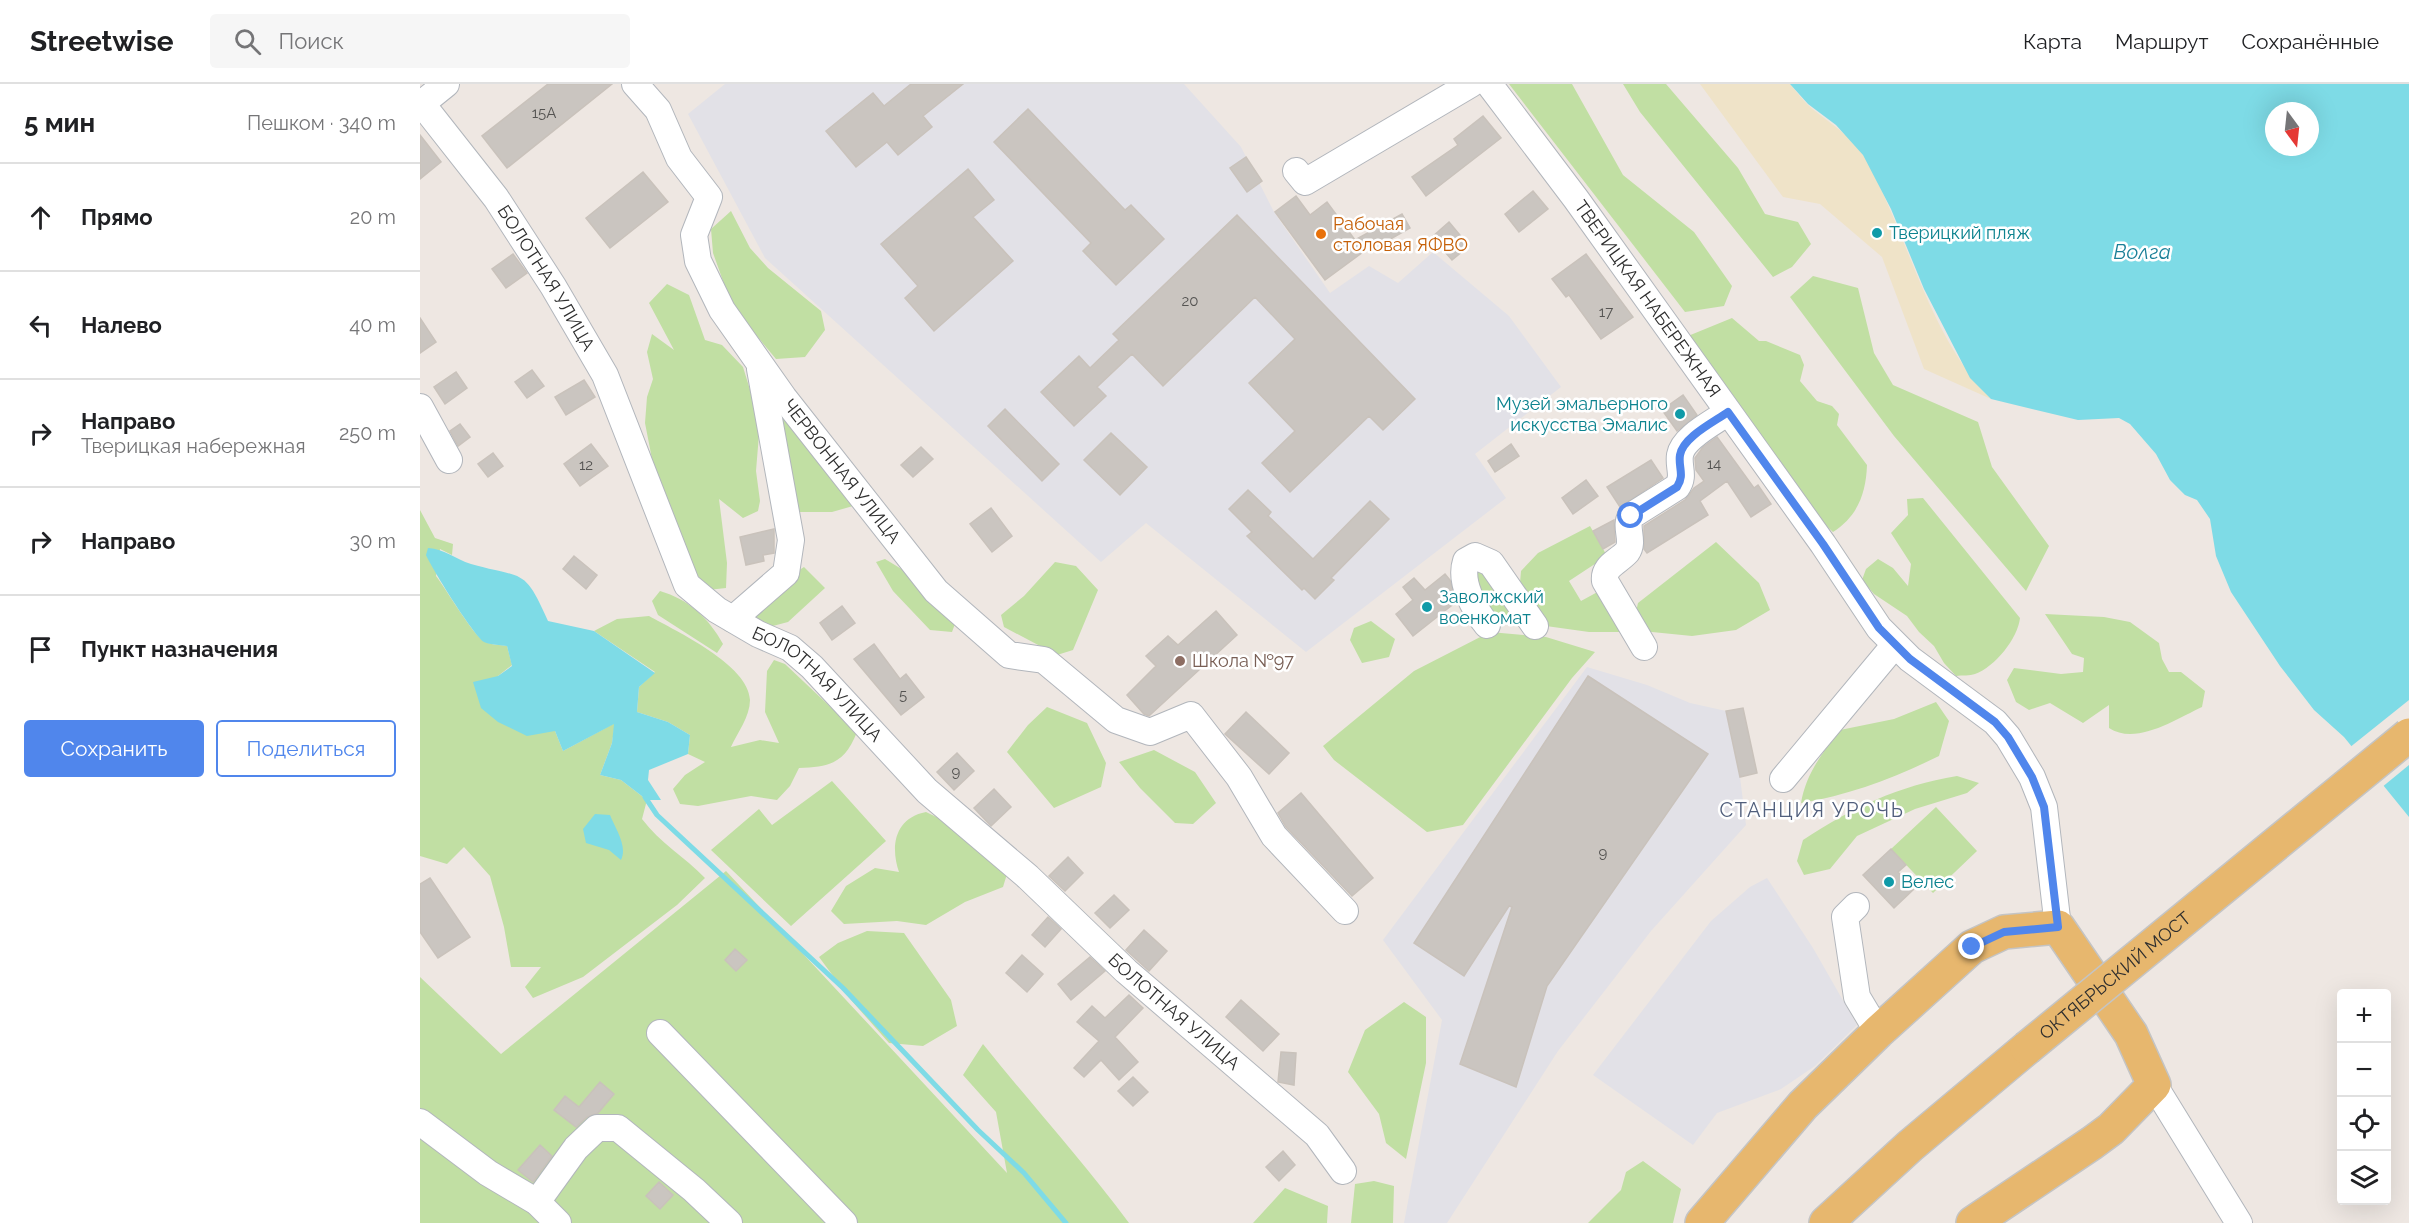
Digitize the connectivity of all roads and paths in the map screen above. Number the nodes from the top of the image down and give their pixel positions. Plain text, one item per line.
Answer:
1 (446, 84) edge
2 (635, 84) edge
3 (1472, 84) edge
4 (1489, 84) edge
5 (421, 104) edge
6 (1296, 171) dead end
7 (759, 363) junction
8 (420, 407) edge
9 (1728, 412) junction
10 (449, 460) dead end
11 (733, 619) junction
12 (1487, 625) dead end
13 (1535, 626) dead end
14 (1644, 647) dead end
15 (1888, 653) dead end
16 (2409, 735) edge
17 (1783, 779) dead end
18 (1856, 906) dead end
19 (1345, 910) dead end
20 (2058, 927) junction
21 (1878, 1032) junction
22 (660, 1034) dead end
23 (2154, 1085) junction
24 (420, 1122) edge
25 (1343, 1172) dead end
26 (537, 1202) junction
27 (558, 1223) edge
28 (729, 1223) edge
29 (844, 1223) edge
30 (1702, 1223) edge
31 (1826, 1223) edge
32 (1973, 1223) edge
33 (2238, 1223) edge

1 - 5 street
2 - 7 street, ЧЕРВОННАЯ УЛИЦА
3 - 6 street
4 - 9 street, ТВЕРИЦКАЯ НАБЕРЕЖНАЯ
5 - 11 street, БОЛОТНАЯ УЛИЦА
7 - 11 street
7 - 19 street, ЧЕРВОННАЯ УЛИЦА
8 - 10 street
9 - 14 street
9 - 20 street, ТВЕРИЦКАЯ НАБЕРЕЖНАЯ
11 - 25 street, БОЛОТНАЯ УЛИЦА
12 - 13 street
15 - 17 street
16 - 31 main road, ОКТЯБРЬСКИЙ МОСТ, bridge
18 - 21 street
20 - 21 main road
20 - 23 main road
21 - 30 main road
22 - 29 street
23 - 32 main road
23 - 33 street
24 - 26 street
26 - 27 street
26 - 28 street

